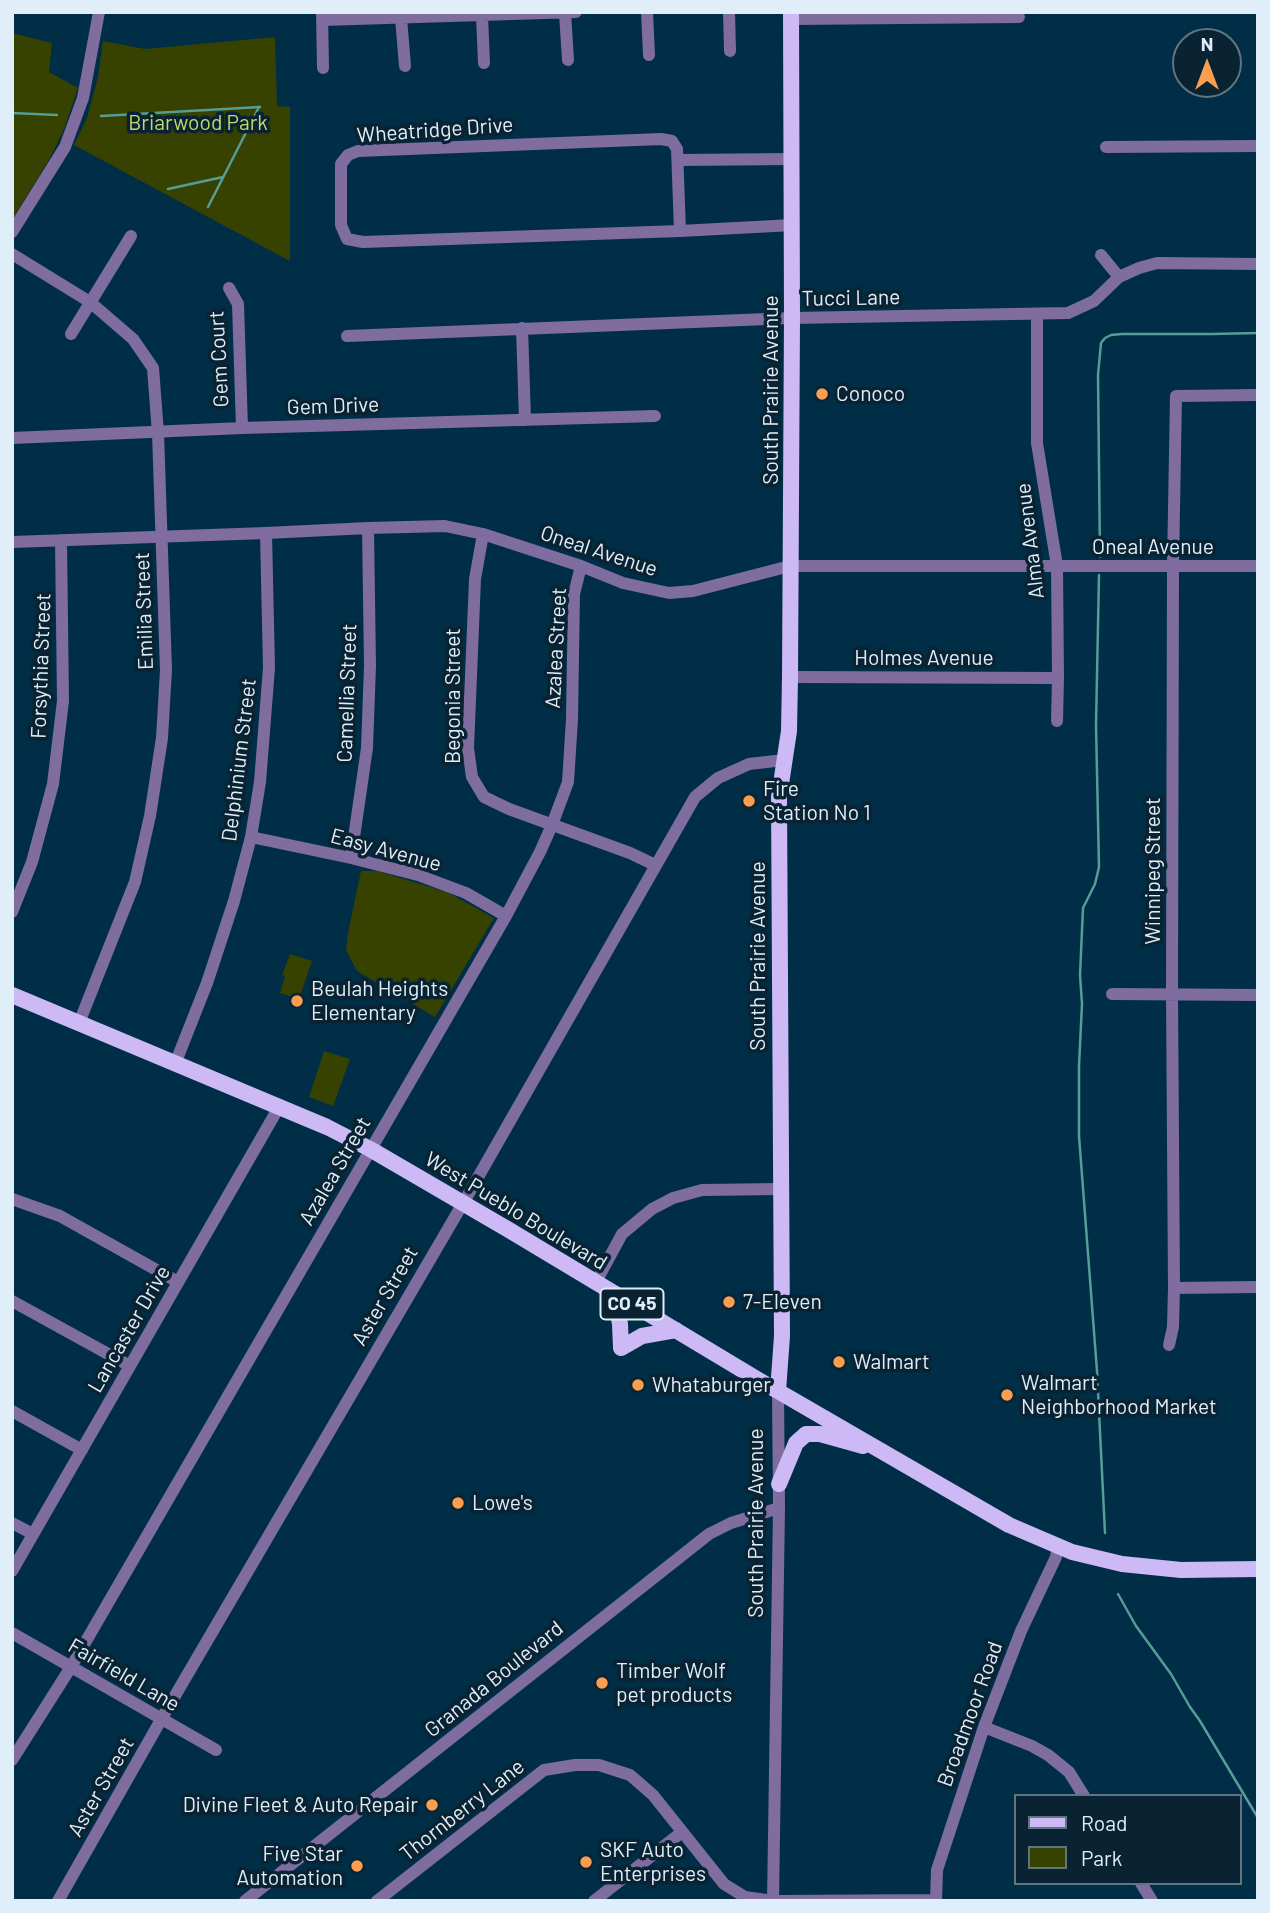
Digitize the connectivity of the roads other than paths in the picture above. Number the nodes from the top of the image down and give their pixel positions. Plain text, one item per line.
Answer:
1 (99, 12) edge
2 (576, 12) edge
3 (648, 12) edge
4 (729, 12) edge
5 (565, 13) edge
6 (322, 16) edge
7 (482, 16) junction
8 (791, 16) edge
9 (1019, 17) dead end
10 (401, 18) junction
11 (730, 51) dead end
12 (649, 55) dead end
13 (568, 60) dead end
14 (484, 63) dead end
15 (405, 66) dead end
16 (323, 68) dead end
17 (1258, 146) edge
18 (1106, 147) dead end
19 (792, 159) junction
20 (678, 160) junction
21 (793, 225) junction
22 (680, 231) junction
23 (12, 232) edge
24 (131, 236) dead end
25 (12, 254) edge
26 (1101, 255) dead end
27 (1258, 264) edge
28 (1119, 277) junction
29 (229, 288) dead end
30 (90, 302) junction
31 (1037, 315) junction
32 (792, 318) junction
33 (522, 328) junction
34 (71, 334) dead end
35 (347, 336) dead end
36 (1258, 395) edge
37 (655, 416) dead end
38 (525, 420) junction
39 (242, 428) junction
40 (158, 433) junction
41 (12, 438) edge
42 (368, 528) junction
43 (266, 533) junction
44 (483, 534) junction
45 (161, 536) junction
46 (61, 540) junction
47 (12, 542) edge
48 (581, 566) junction
49 (790, 566) junction
50 (1057, 566) junction
51 (1173, 566) junction
52 (1258, 566) edge
53 (790, 677) junction
54 (1058, 678) junction
55 (1057, 721) dead end
56 (784, 760) junction
57 (552, 825) junction
58 (251, 837) junction
59 (351, 858) junction
60 (654, 865) junction
61 (12, 912) edge
62 (506, 916) junction
63 (1172, 993) junction
64 (1112, 994) dead end
65 (12, 995) edge
66 (1258, 995) edge
67 (79, 1023) junction
68 (175, 1063) junction
69 (279, 1107) junction
70 (370, 1149) junction
71 (780, 1189) junction
72 (12, 1199) edge
73 (462, 1203) junction
74 (178, 1282) junction
75 (596, 1282) junction
76 (1258, 1287) edge
77 (1174, 1288) junction
78 (614, 1293) junction
79 (12, 1301) edge
80 (676, 1330) junction
81 (1169, 1345) dead end
82 (130, 1366) junction
83 (778, 1391) junction
84 (12, 1411) edge
85 (82, 1450) junction
86 (884, 1452) junction
87 (779, 1484) junction
88 (779, 1508) junction
89 (12, 1523) edge
90 (33, 1534) junction
91 (1058, 1546) junction
92 (1258, 1569) edge
93 (12, 1571) edge
94 (12, 1633) edge
95 (71, 1667) junction
96 (162, 1718) junction
97 (984, 1727) junction
98 (216, 1750) dead end
99 (12, 1760) edge
100 (1083, 1794) edge
101 (682, 1832) junction
102 (1142, 1885) edge
103 (936, 1900) edge
104 (58, 1901) edge
105 (245, 1901) edge
106 (377, 1901) edge
107 (594, 1901) edge
108 (773, 1901) edge
109 (779, 1901) edge
110 (1152, 1901) edge

1 - 23 street
2 - 5 street
3 - 12 street
4 - 11 street
5 - 7 street
5 - 13 street
6 - 10 street
6 - 16 street
7 - 10 street
7 - 14 street
8 - 9 street
8 - 19 main road, South Prairie Avenue
10 - 15 street
17 - 18 street
19 - 20 street
19 - 21 main road, South Prairie Avenue
20 - 22 street
20 - 22 street, Wheatridge Drive
21 - 22 street, Wheatridge Drive
21 - 32 main road, South Prairie Avenue
24 - 30 street
25 - 30 street, Emilia Street
26 - 28 street
27 - 28 street, Tucci Lane
28 - 31 street, Tucci Lane
29 - 39 street, Gem Court
30 - 34 street
30 - 40 street, Emilia Street
31 - 32 street, Tucci Lane
31 - 50 street, Alma Avenue
32 - 33 street, Tucci Lane
32 - 49 main road, South Prairie Avenue
33 - 35 street, Tucci Lane
33 - 38 street
36 - 51 street, Winnipeg Street
37 - 38 street, Gem Drive
38 - 39 street, Gem Drive
39 - 40 street, Gem Drive
40 - 41 street, Gem Drive
40 - 45 street, Emilia Street
42 - 43 street, Oneal Avenue
42 - 44 street, Oneal Avenue
42 - 59 street, Camellia Street
43 - 45 street, Oneal Avenue
43 - 58 street, Delphinium Street
44 - 48 street, Oneal Avenue
44 - 57 street, Begonia Street
45 - 46 street, Oneal Avenue
45 - 67 street, Emilia Street
46 - 47 street, Oneal Avenue
46 - 61 street, Forsythia Street
48 - 49 street, Oneal Avenue
48 - 57 street, Azalea Street
49 - 50 street, Oneal Avenue
49 - 53 main road, South Prairie Avenue
50 - 51 street, Oneal Avenue
50 - 54 street, Alma Avenue
51 - 52 street, Oneal Avenue
51 - 63 street, Winnipeg Street
53 - 54 street, Holmes Avenue
53 - 56 main road, South Prairie Avenue
54 - 55 street, Alma Avenue
56 - 60 street, Aster Street
56 - 71 main road, South Prairie Avenue
57 - 60 street, Begonia Street
57 - 62 street, Azalea Street
58 - 59 street, Easy Avenue
58 - 68 street, Delphinium Street
59 - 62 street, Easy Avenue
60 - 73 street, Aster Street
62 - 70 street, Azalea Street
63 - 64 street
63 - 66 street
63 - 77 street, Winnipeg Street
65 - 67 main road, West Pueblo Boulevard / CO 45
67 - 68 main road, West Pueblo Boulevard / CO 45
68 - 69 main road, West Pueblo Boulevard / CO 45
69 - 70 main road, West Pueblo Boulevard / CO 45
69 - 74 street, Lancaster Drive
70 - 73 main road, West Pueblo Boulevard / CO 45
70 - 95 street, Azalea Street
71 - 75 street
71 - 83 main road, South Prairie Avenue
72 - 74 street
73 - 75 main road, West Pueblo Boulevard / CO 45
73 - 96 street, Aster Street
74 - 82 street, Lancaster Drive
75 - 78 main road, West Pueblo Boulevard / CO 45
76 - 77 street
77 - 81 street, Winnipeg Street
78 - 80 main road, West Pueblo Boulevard / CO 45
78 - 80 main road
79 - 82 street
80 - 83 main road, West Pueblo Boulevard / CO 45
82 - 85 street, Lancaster Drive
83 - 86 main road, West Pueblo Boulevard / CO 45
83 - 87 street, South Prairie Avenue
84 - 85 street
85 - 90 street, Lancaster Drive
86 - 87 main road
86 - 91 main road, West Pueblo Boulevard / CO 45
87 - 88 street, South Prairie Avenue
88 - 105 street, Granada Boulevard
88 - 108 street, South Prairie Avenue
89 - 90 street
90 - 93 street, Lancaster Drive
91 - 92 main road, West Pueblo Boulevard / CO 45
91 - 97 street, Broadmoor Road
94 - 95 street, Fairfield Lane
95 - 96 street, Fairfield Lane
95 - 99 street, Azalea Street
96 - 98 street, Fairfield Lane
96 - 104 street, Aster Street
97 - 100 street
97 - 103 street, Broadmoor Road
101 - 106 street, Thornberry Lane
101 - 107 street
101 - 108 street, Thornberry Lane
102 - 110 street
103 - 109 street

